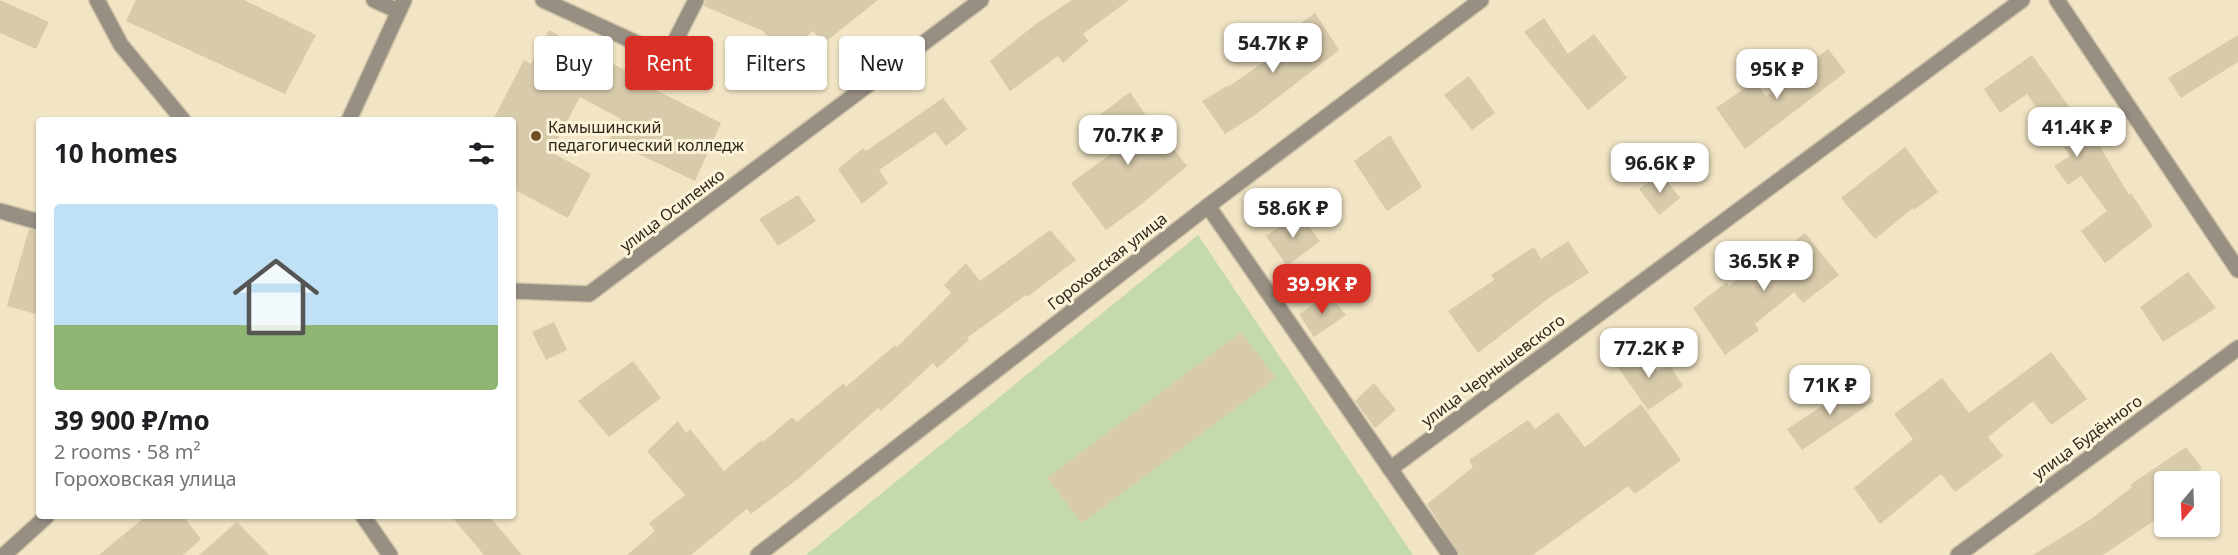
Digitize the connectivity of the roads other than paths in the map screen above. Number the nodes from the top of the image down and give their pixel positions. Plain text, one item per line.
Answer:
1 (97, 0) edge
2 (374, 0) edge
3 (543, 0) edge
4 (696, 0) edge
5 (981, 0) edge
6 (1481, 0) edge
7 (2022, 0) edge
8 (2057, 0) edge
9 (401, 6) edge
10 (181, 117) edge
11 (350, 117) edge
12 (1208, 206) junction
13 (0, 211) edge
14 (36, 221) edge
15 (2238, 270) edge
16 (516, 291) edge
17 (2238, 348) edge
18 (1390, 469) junction
19 (44, 519) edge
20 (365, 519) edge
21 (4, 555) edge
22 (390, 555) edge
23 (758, 555) edge
24 (1450, 555) edge
25 (1958, 555) edge

1 - 10 street
2 - 9 street
3 - 4 street
5 - 16 street, улица Осипенко
6 - 12 street, Гороховская улица
7 - 18 street, улица Чернышевского
8 - 15 street
9 - 11 street
12 - 18 street
12 - 23 street, Гороховская улица
13 - 14 street
17 - 25 street, улица Будённого
18 - 24 street
19 - 21 street
20 - 22 street

